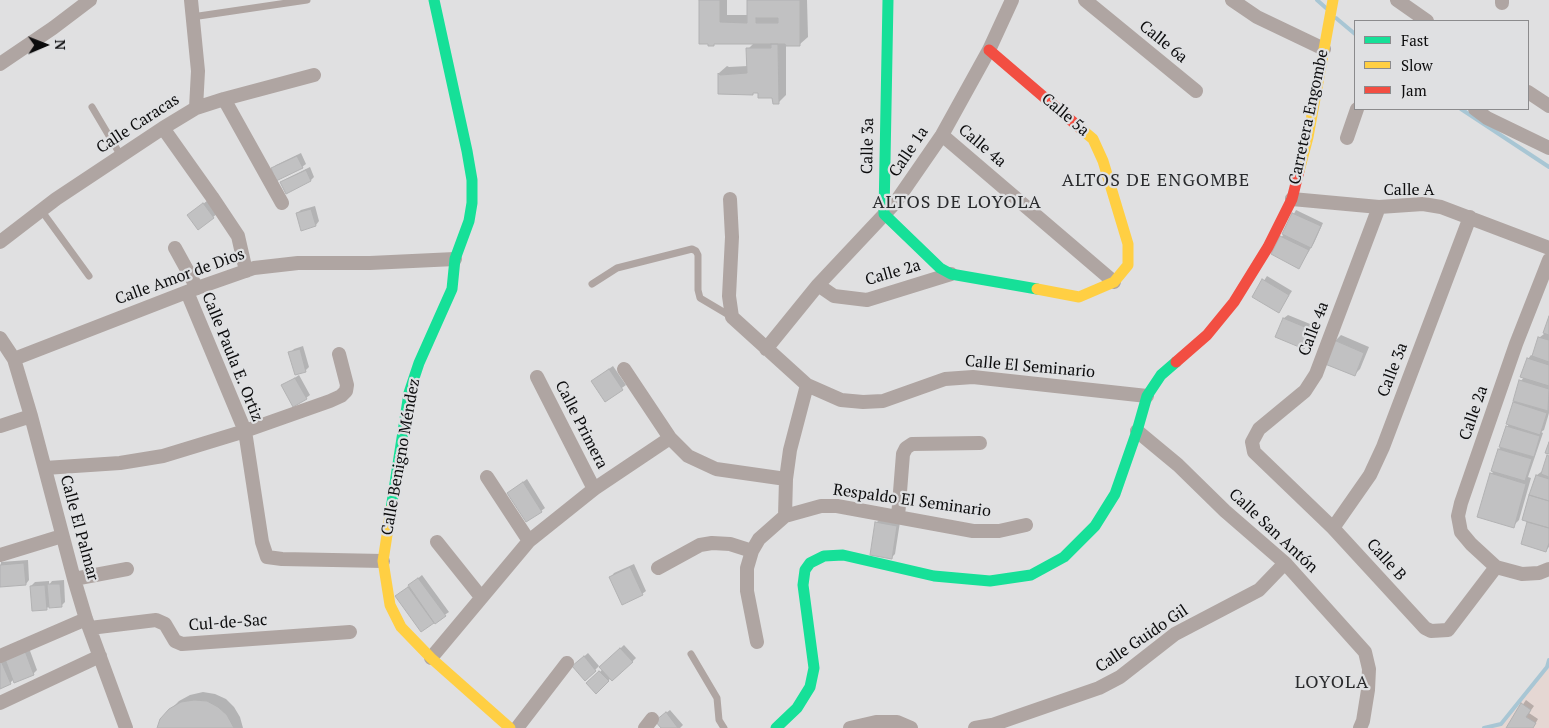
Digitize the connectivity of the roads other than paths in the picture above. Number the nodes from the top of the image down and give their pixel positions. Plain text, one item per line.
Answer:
1 (90, 0) edge
2 (191, 0) edge
3 (307, 0) edge
4 (434, 0) edge
5 (888, 0) edge
6 (1012, 0) edge
7 (1085, 0) edge
8 (1232, 0) edge
9 (1333, 0) edge
10 (1398, 0) edge
11 (192, 17) junction
12 (1426, 20) edge
13 (1324, 49) junction
14 (989, 50) junction
15 (0, 64) edge
16 (314, 75) dead end
17 (1196, 91) dead end
18 (1529, 93) edge
19 (224, 99) junction
20 (1546, 102) edge
21 (92, 107) dead end
22 (196, 108) junction
23 (1357, 110) edge
24 (1476, 110) edge
25 (163, 128) junction
26 (942, 135) junction
27 (1347, 138) dead end
28 (1549, 148) edge
29 (121, 156) junction
30 (730, 199) dead end
31 (1292, 199) junction
32 (282, 202) dead end
33 (1379, 207) junction
34 (41, 210) junction
35 (884, 214) junction
36 (1470, 217) junction
37 (0, 242) edge
38 (175, 248) dead end
39 (1549, 248) edge
40 (455, 259) junction
41 (1549, 260) edge
42 (246, 271) junction
43 (951, 274) junction
44 (89, 276) dead end
45 (1114, 282) junction
46 (592, 284) dead end
47 (818, 284) junction
48 (192, 290) junction
49 (732, 317) junction
50 (0, 338) edge
51 (766, 349) junction
52 (339, 354) dead end
53 (14, 359) junction
54 (624, 369) dead end
55 (537, 377) dead end
56 (807, 385) junction
57 (1147, 396) junction
58 (30, 416) junction
59 (0, 426) edge
60 (245, 431) junction
61 (1137, 431) junction
62 (670, 438) junction
63 (1252, 442) joint
64 (980, 443) dead end
65 (45, 468) junction
66 (487, 477) dead end
67 (786, 479) junction
68 (594, 489) junction
69 (786, 516) junction
70 (898, 517) junction
71 (1026, 525) dead end
72 (1334, 528) junction
73 (62, 536) junction
74 (529, 541) junction
75 (437, 542) dead end
76 (752, 551) junction
77 (0, 555) edge
78 (383, 561) junction
79 (1285, 563) junction
80 (1496, 567) junction
81 (658, 568) dead end
82 (127, 569) dead end
83 (1549, 569) edge
84 (74, 579) junction
85 (481, 597) junction
86 (88, 624) junction
87 (350, 632) dead end
88 (757, 642) dead end
89 (691, 654) dead end
90 (0, 656) edge
91 (100, 656) junction
92 (431, 658) junction
93 (568, 664) dead end
94 (0, 703) edge
95 (126, 728) edge
96 (510, 728) edge
97 (517, 728) edge
98 (724, 728) edge
99 (776, 728) edge
100 (850, 728) edge
101 (911, 728) edge
102 (976, 728) edge
103 (1360, 728) edge

1 - 15 street
2 - 11 street
3 - 11 lane
4 - 40 street, Calle Benigno Méndez
5 - 35 street, Calle 3a
6 - 14 street, Calle 1a
7 - 17 street, Calle 6a
8 - 13 street
9 - 13 street, Carretera Engombe
10 - 12 street
11 - 22 street
13 - 31 street, Carretera Engombe
14 - 26 street, Calle 1a
14 - 45 street, Calle 5a
16 - 19 street, Calle Caracas
18 - 20 street
19 - 22 street, Calle Caracas
19 - 32 street
21 - 29 lane
22 - 25 street, Calle Caracas
23 - 27 street
24 - 28 street
25 - 29 street, Calle Caracas
25 - 42 street
26 - 35 street, Calle 1a
26 - 45 street, Calle 4a
29 - 34 street, Calle Caracas
30 - 49 street
31 - 33 street, Calle A
31 - 57 street, Carretera Engombe
33 - 36 street, Calle A
33 - 63 street, Calle 4a
34 - 37 street, Calle Caracas
34 - 44 lane
35 - 43 street
35 - 47 street, Calle 1a
36 - 39 street, Calle A
36 - 72 street, Calle 3a
38 - 48 street, Calle Paula E. Ortiz
40 - 42 street, Calle Amor de Dios
40 - 78 street, Calle Benigno Méndez
41 - 80 street, Calle 2a
42 - 48 street, Calle Amor de Dios
43 - 45 street
43 - 47 street, Calle 2a
46 - 49 lane
47 - 51 street, Calle 1a
48 - 53 street, Calle Amor de Dios
48 - 60 street, Calle Paula E. Ortiz
49 - 51 street, Calle El Seminario
50 - 53 street, Calle El Palmar
51 - 56 street, Calle El Seminario
52 - 60 street
53 - 58 street, Calle El Palmar
54 - 62 street
55 - 68 street, Calle Primera
56 - 57 street, Calle El Seminario
56 - 67 street
57 - 61 street, Carretera Engombe
58 - 59 street
58 - 65 street, Calle El Palmar
60 - 65 street
60 - 78 street, Calle Paula E. Ortiz
61 - 79 street, Calle San Antón
61 - 99 street, Carretera Engombe
62 - 67 street
62 - 68 street
63 - 72 street, Calle B
64 - 70 street
65 - 73 street, Calle El Palmar
66 - 74 street
67 - 69 street
68 - 74 street
69 - 70 street, Respaldo El Seminario
69 - 76 street, Respaldo El Seminario
70 - 71 street, Respaldo El Seminario
72 - 80 street, Calle B
73 - 77 street
73 - 84 street, Calle El Palmar
74 - 85 street
75 - 85 street
76 - 81 street
76 - 88 street, Respaldo El Seminario
78 - 92 street, Calle Benigno Méndez
79 - 102 street, Calle Guido Gil
79 - 103 street, Calle San Antón
80 - 83 street
82 - 84 street
84 - 86 street, Calle El Palmar
85 - 92 street
86 - 87 street, Cul-de-Sac
86 - 90 street
86 - 91 street, Calle El Palmar
89 - 98 lane
91 - 94 street
91 - 95 street, Calle El Palmar
92 - 96 street, Calle Benigno Méndez
93 - 97 street
100 - 101 street

